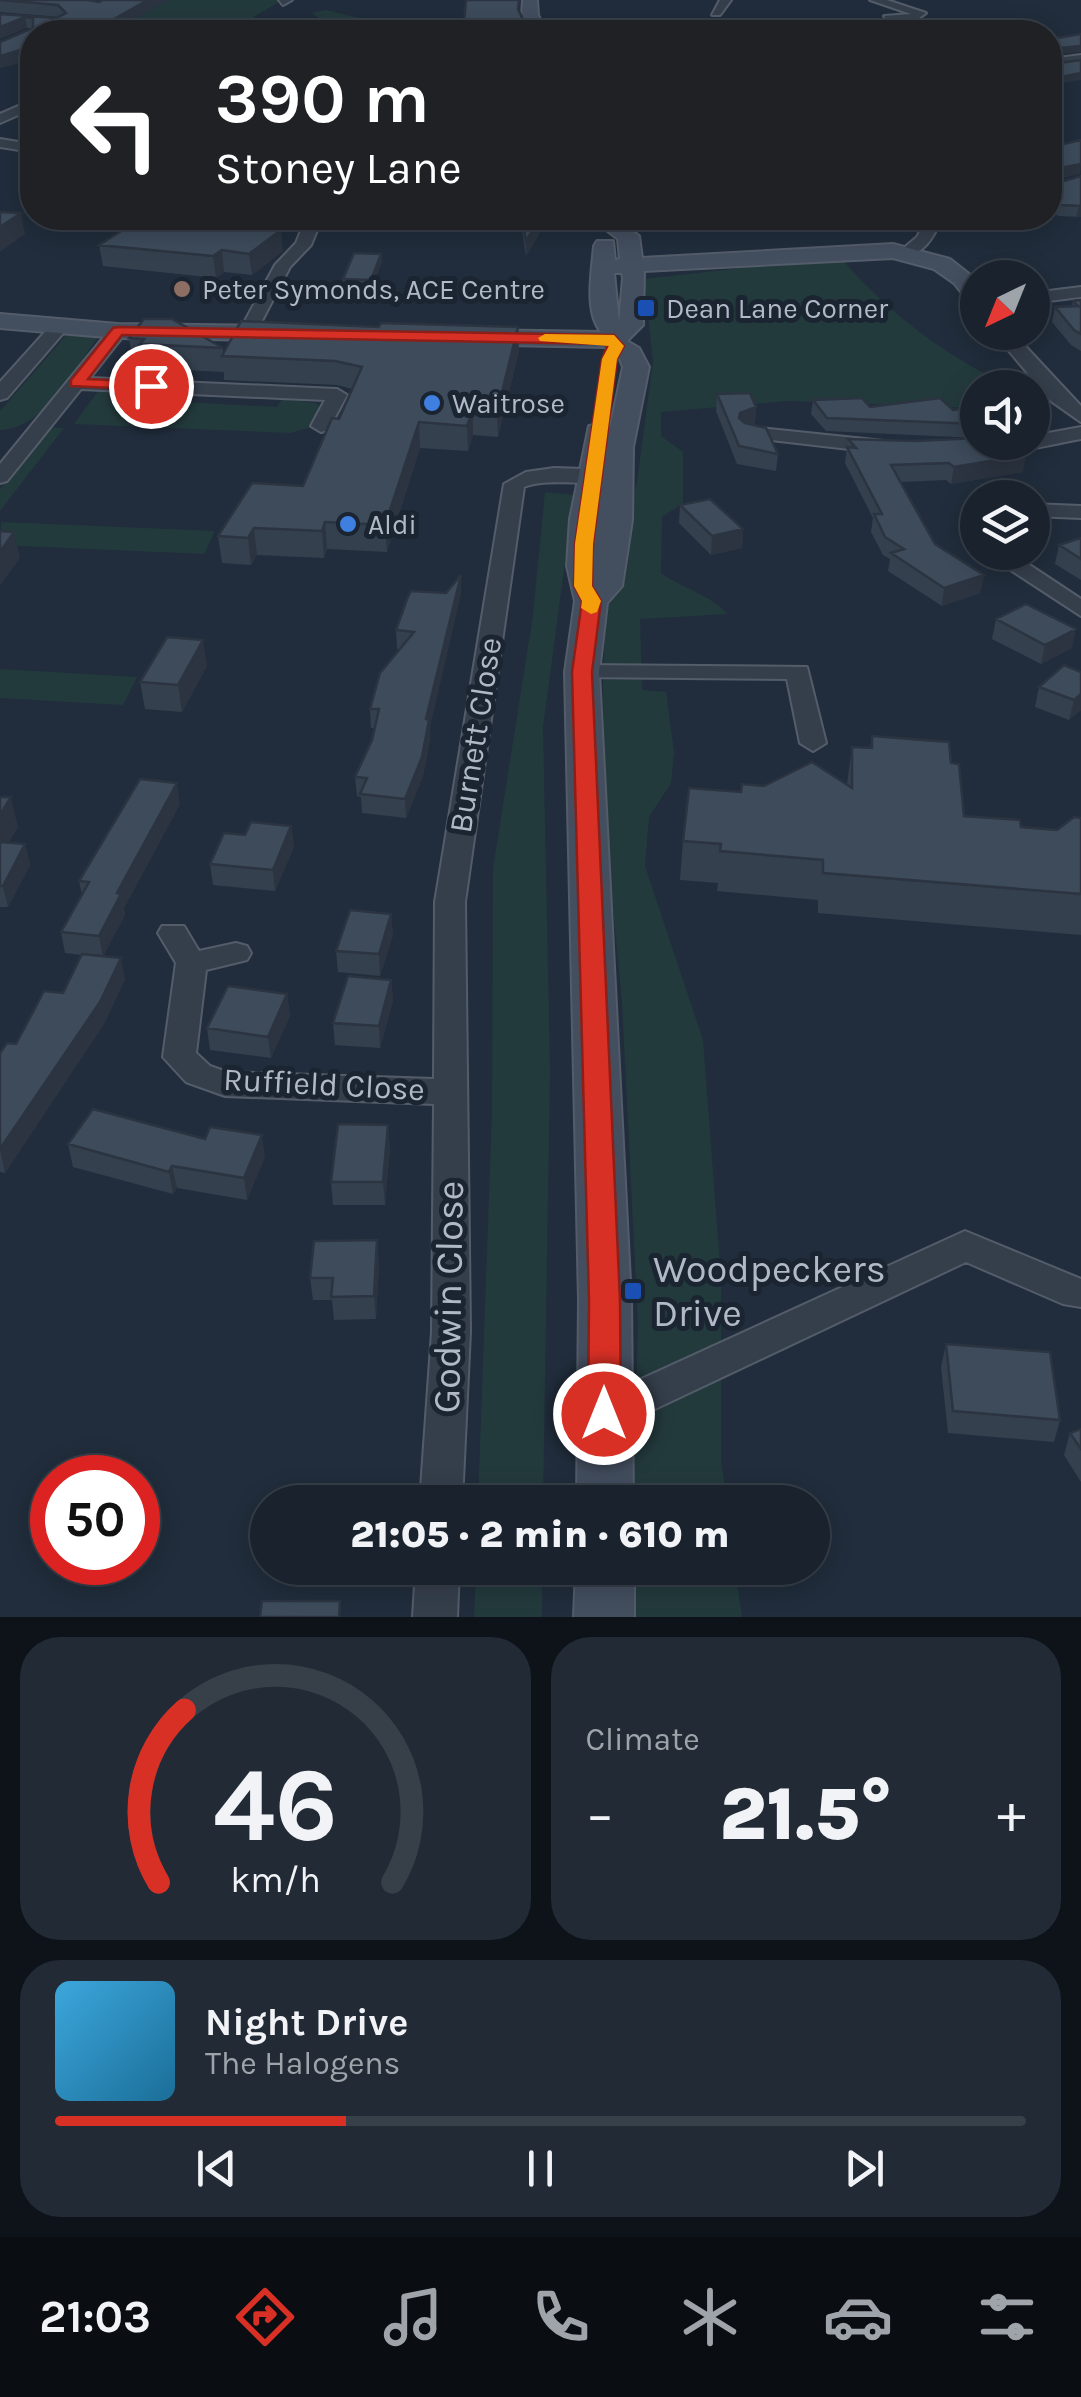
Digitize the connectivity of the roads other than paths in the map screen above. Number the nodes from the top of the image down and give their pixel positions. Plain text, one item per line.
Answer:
1 (726, 0) edge
2 (875, 0) edge
3 (716, 13) dead end
4 (888, 18) dead end
5 (309, 230) edge
6 (610, 230) edge
7 (622, 230) edge
8 (929, 230) edge
9 (907, 252) junction
10 (633, 267) junction
11 (602, 268) junction
12 (960, 275) edge
13 (1081, 292) edge
14 (1050, 296) edge
15 (0, 321) edge
16 (60, 327) junction
17 (118, 331) junction
18 (248, 332) junction
19 (306, 333) edge
20 (443, 336) edge
21 (616, 340) junction
22 (1018, 350) edge
23 (76, 383) junction
24 (0, 394) edge
25 (1081, 416) edge
26 (321, 426) dead end
27 (751, 433) edge
28 (1081, 433) edge
29 (1050, 439) edge
30 (0, 442) edge
31 (24, 443) junction
32 (910, 448) edge
33 (605, 475) junction
34 (0, 476) edge
35 (1050, 511) edge
36 (1081, 512) edge
37 (1021, 570) edge
38 (1081, 610) edge
39 (582, 672) junction
40 (813, 743) dead end
41 (174, 933) dead end
42 (236, 953) dead end
43 (192, 964) junction
44 (450, 1092) junction
45 (1076, 1294) dead end
46 (604, 1414) junction
47 (442, 1485) edge
48 (604, 1485) edge
49 (437, 1585) edge
50 (604, 1585) edge
51 (435, 1617) edge
52 (604, 1617) edge

1 - 3 street
2 - 4 street
5 - 18 street
6 - 11 main road
7 - 10 main road
8 - 9 street
9 - 10 main road
9 - 12 main road
10 - 11 main road
10 - 21 main road
11 - 21 main road
13 - 14 street
15 - 16 main road
16 - 17 main road
16 - 24 street
17 - 18 main road
17 - 23 street
18 - 19 main road
20 - 21 main road
21 - 33 main road
22 - 25 street
23 - 26 street
23 - 31 street
27 - 32 street
28 - 29 street
30 - 31 street
31 - 34 street
33 - 39 main road
33 - 44 street, Burnett Close
35 - 36 street
37 - 38 street
39 - 40 street
39 - 46 main road
41 - 43 street
42 - 43 street
43 - 44 street, Ruffield Close
44 - 47 street, Godwin Close
45 - 46 street
46 - 48 main road
49 - 51 street
50 - 52 main road

